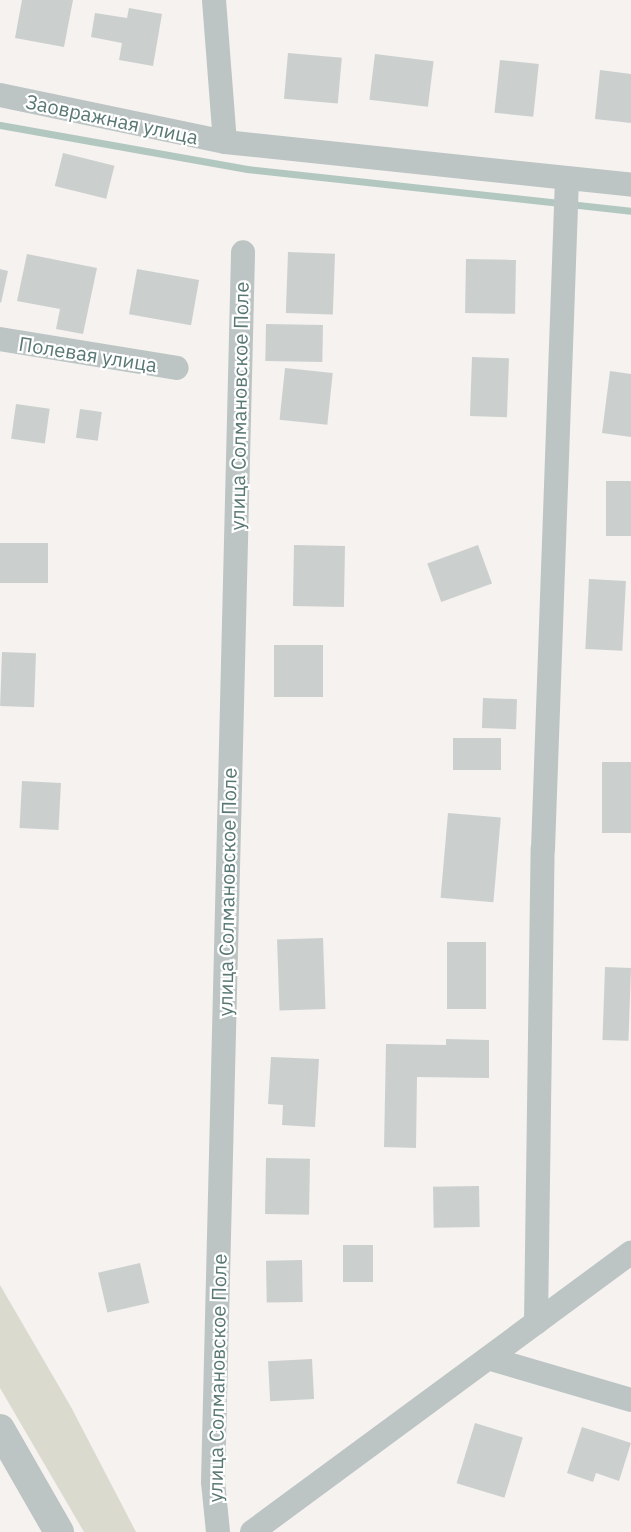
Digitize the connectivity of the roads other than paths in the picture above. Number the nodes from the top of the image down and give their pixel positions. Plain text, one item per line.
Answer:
1 (214, 0) edge
2 (0, 95) edge
3 (225, 142) junction
4 (631, 185) edge
5 (566, 198) junction
6 (243, 252) dead end
7 (0, 339) edge
8 (177, 368) dead end
9 (631, 1253) edge
10 (536, 1323) junction
11 (491, 1359) junction
12 (631, 1400) edge
13 (0, 1429) edge
14 (59, 1532) edge
15 (218, 1532) edge
16 (252, 1532) edge

1 - 3 street
2 - 3 street, Заовражная улица
3 - 5 street, Заовражная улица
4 - 5 street, Заовражная улица
5 - 10 street
6 - 15 street, улица Солмановское Поле
7 - 8 street, Полевая улица
9 - 10 street
10 - 11 street
11 - 12 street
11 - 16 street
13 - 14 street

